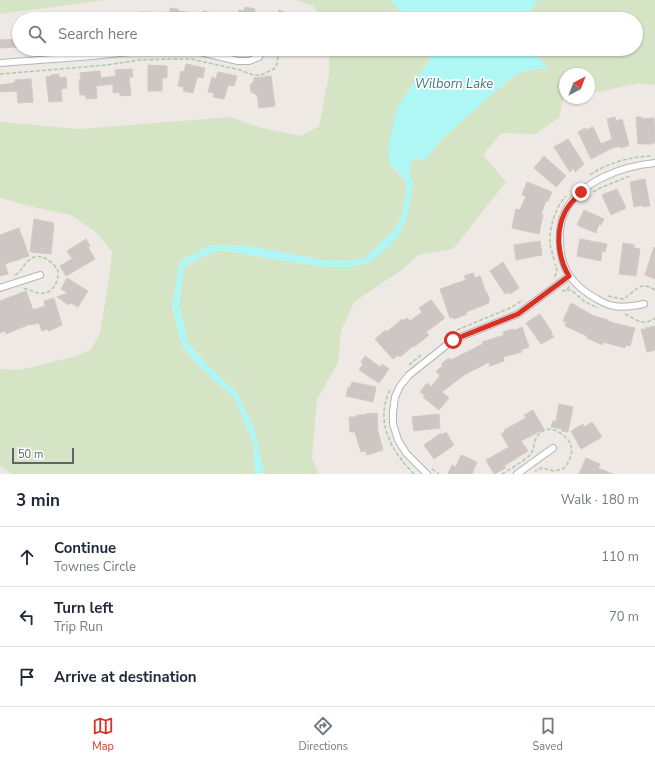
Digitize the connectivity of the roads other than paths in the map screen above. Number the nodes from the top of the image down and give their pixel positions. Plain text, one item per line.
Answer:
1 (93, 56) edge
2 (219, 56) edge
3 (259, 57) dead end
4 (0, 63) edge
5 (655, 163) edge
6 (40, 275) dead end
7 (569, 276) junction
8 (0, 288) edge
9 (644, 304) dead end
10 (553, 448) dead end
11 (426, 474) edge
12 (517, 474) edge

1 - 4 street
2 - 3 street
5 - 7 street
6 - 8 street
7 - 9 street
7 - 11 street
10 - 12 street

